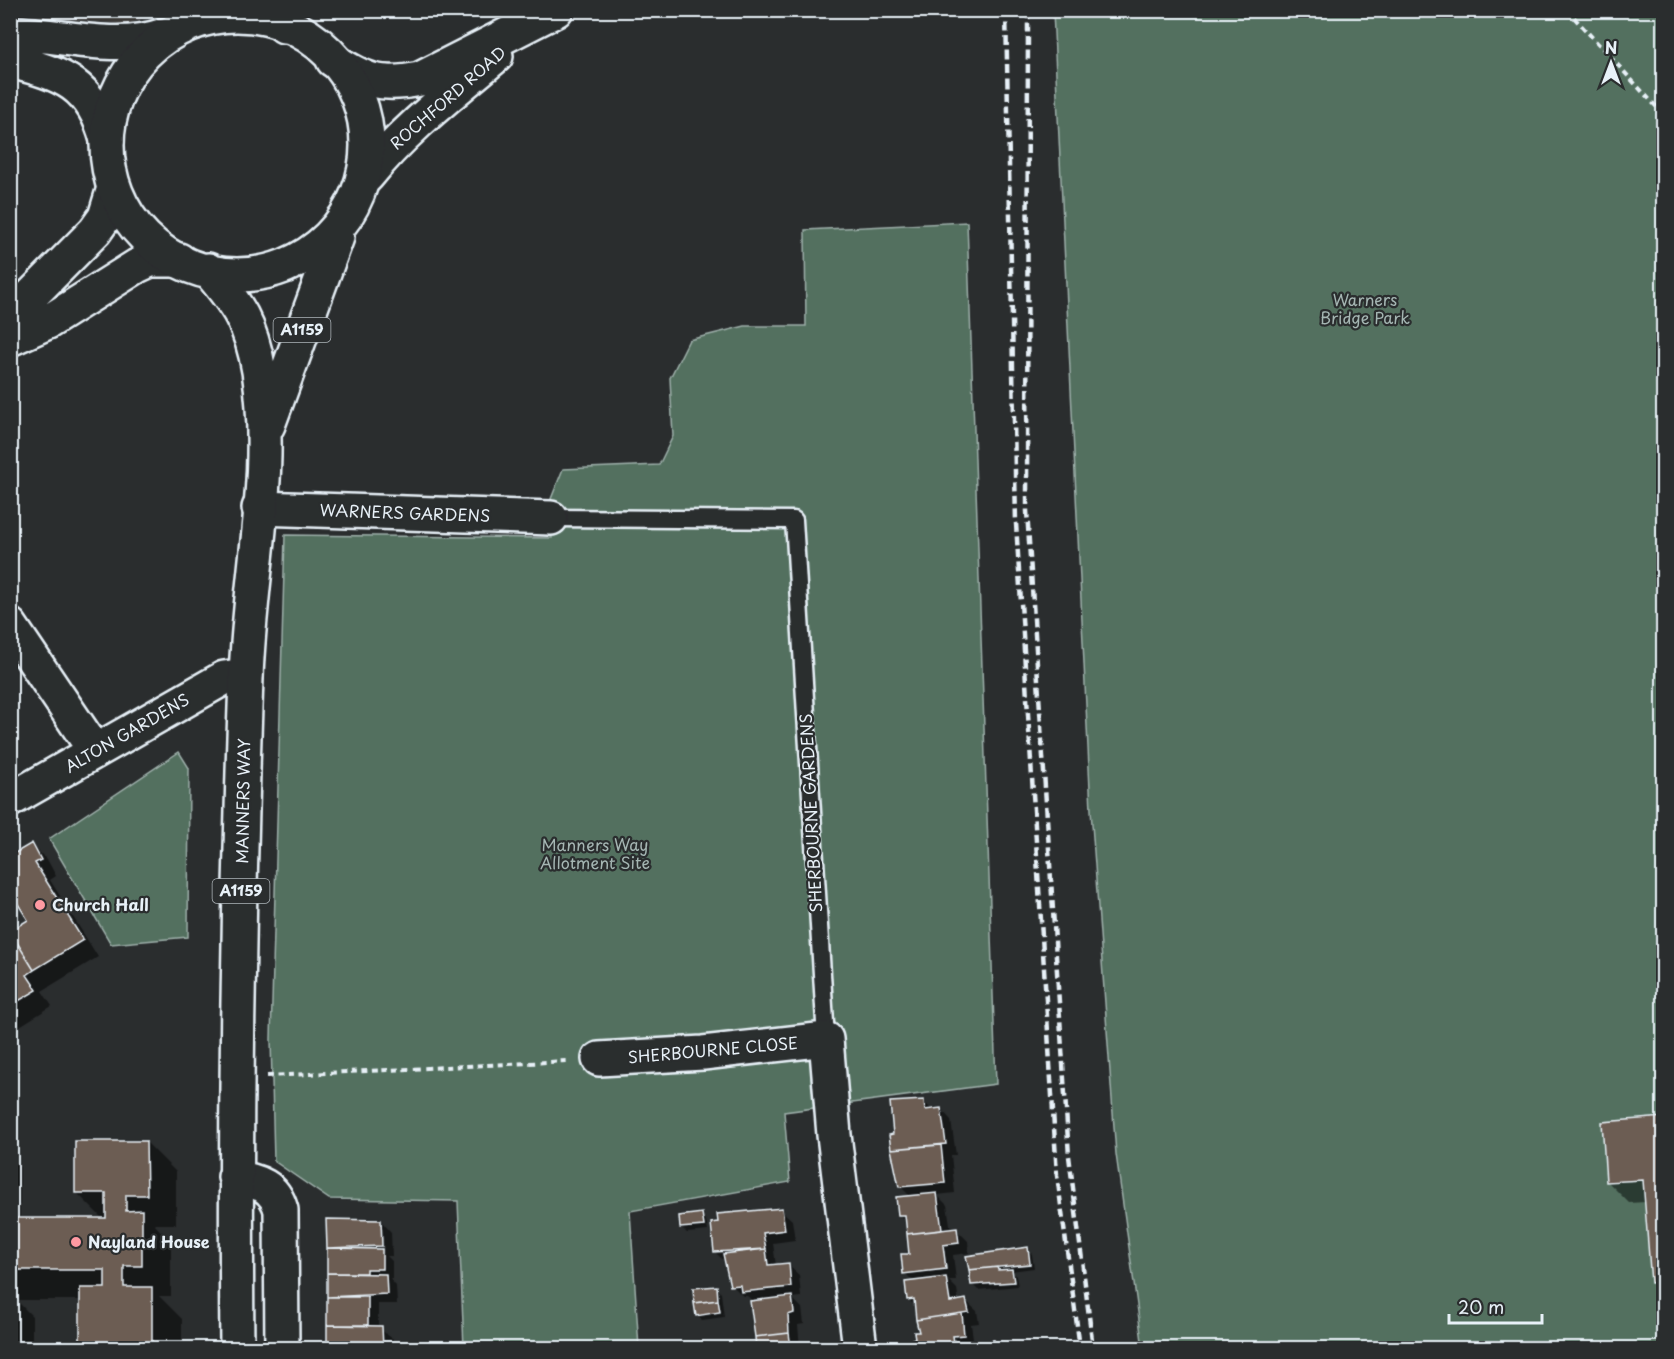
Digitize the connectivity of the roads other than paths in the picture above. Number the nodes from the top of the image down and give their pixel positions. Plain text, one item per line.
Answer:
1 (545, 17) edge
2 (275, 18) edge
3 (181, 23) edge
4 (10, 34) edge
5 (333, 60) junction
6 (10, 61) edge
7 (107, 140) junction
8 (367, 176) junction
9 (112, 191) junction
10 (341, 227) junction
11 (194, 265) junction
12 (10, 317) edge
13 (10, 339) edge
14 (264, 435) junction
15 (259, 508) junction
16 (551, 518) joint
17 (10, 626) edge
18 (246, 675) junction
19 (95, 751) junction
20 (10, 800) edge
21 (826, 1039) junction
22 (599, 1059) road end
23 (235, 1177) junction
24 (237, 1348) edge
25 (282, 1348) edge
26 (860, 1348) edge

1 - 5 street, ROCHFORD ROAD
1 - 8 street, ROCHFORD ROAD
2 - 3 street, A1159
2 - 5 street, A1159
3 - 4 street
3 - 7 street, A1159
5 - 8 street, A1159
6 - 7 street
7 - 9 street, A1159
8 - 10 street, A1159
9 - 11 street, A1159
9 - 12 street
10 - 11 street, A1159
10 - 14 street, MANNERS WAY / A1159
11 - 13 street
11 - 14 street, MANNERS WAY / A1159
14 - 15 street, MANNERS WAY / A1159
15 - 16 street, WARNERS GARDENS
15 - 18 street, MANNERS WAY / A1159
16 - 21 lane, SHERBOURNE GARDENS
17 - 19 street
18 - 19 street, ALTON GARDENS
18 - 23 street, MANNERS WAY / A1159
19 - 20 street, ALTON GARDENS
21 - 22 street, SHERBOURNE CLOSE
21 - 26 street, SHERBOURNE GARDENS
23 - 24 street, MANNERS WAY / A1159
23 - 25 street

